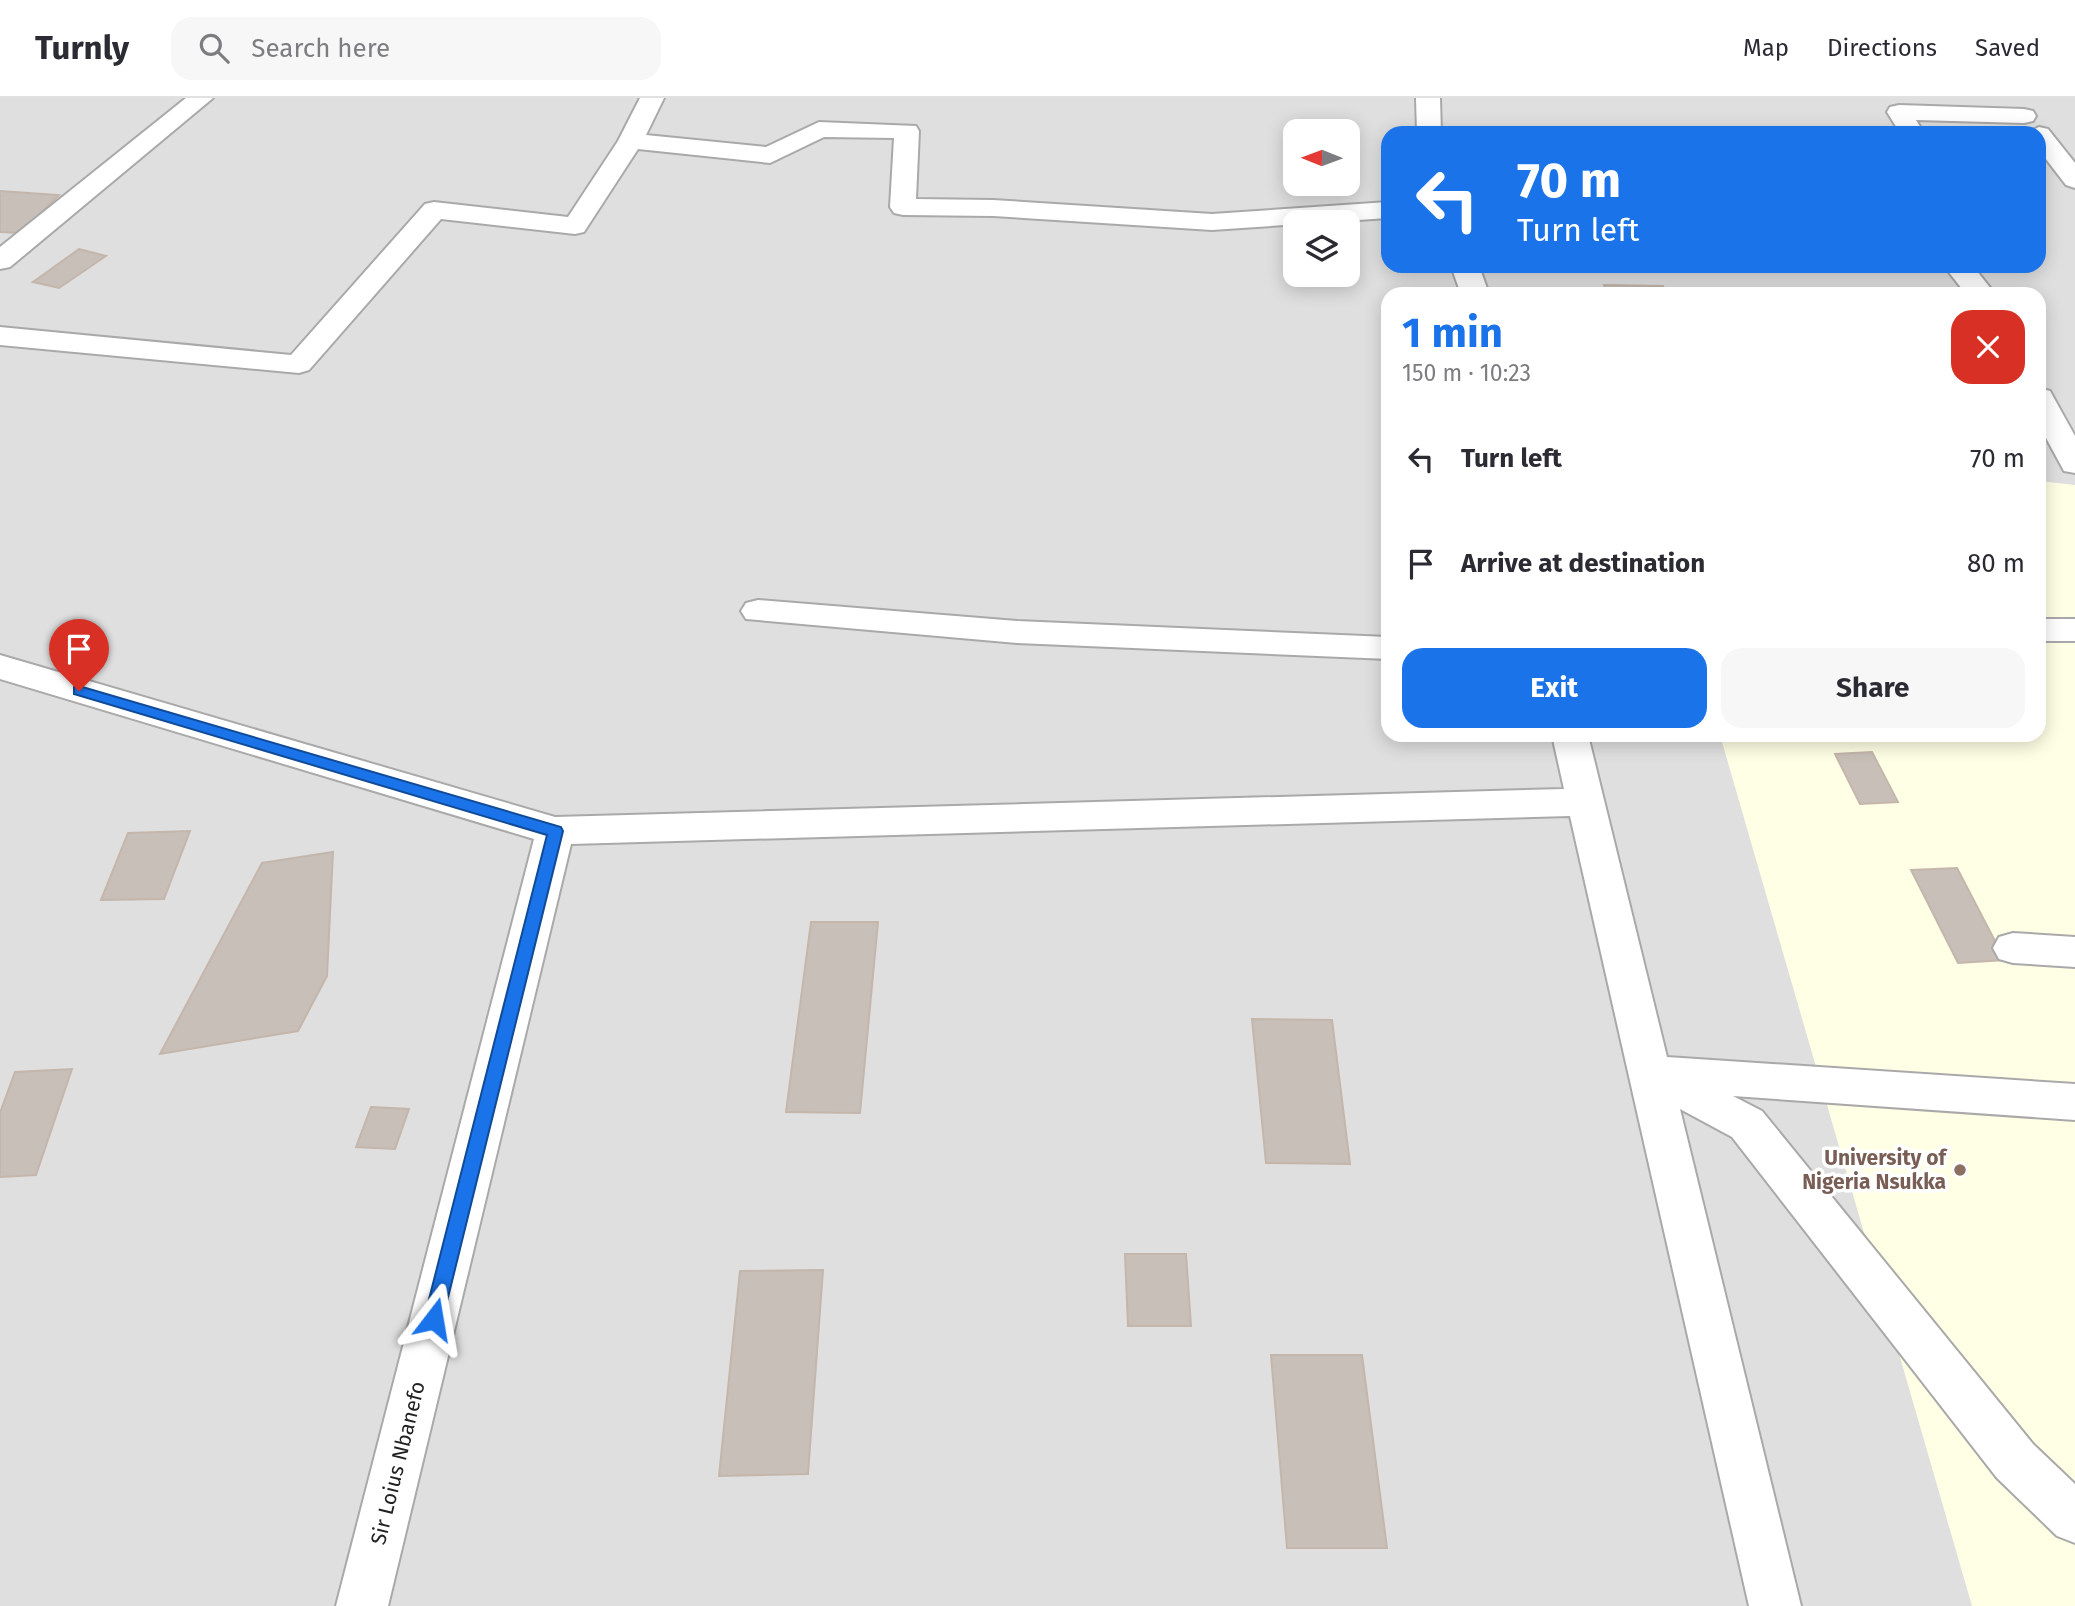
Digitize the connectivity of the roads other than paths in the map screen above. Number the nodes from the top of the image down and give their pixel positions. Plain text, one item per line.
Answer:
1 (201, 98) edge
2 (652, 98) edge
3 (1428, 98) edge
4 (2028, 120) edge
5 (1429, 126) edge
6 (1908, 126) edge
7 (631, 141) junction
8 (2046, 143) edge
9 (2075, 180) edge
10 (1381, 210) edge
11 (0, 261) edge
12 (1964, 273) edge
13 (1975, 287) edge
14 (0, 336) edge
15 (2046, 410) edge
16 (2075, 464) edge
17 (758, 611) dead end
18 (2046, 630) edge
19 (2075, 630) edge
20 (1381, 648) edge
21 (0, 667) edge
22 (1572, 742) edge
23 (1586, 802) junction
24 (555, 831) junction
25 (2013, 948) dead end
26 (2075, 952) edge
27 (1649, 1073) junction
28 (2075, 1102) edge
29 (2075, 1518) edge
30 (362, 1606) edge
31 (1775, 1606) edge

1 - 11 street
2 - 7 street
3 - 5 street
4 - 6 street
7 - 10 street
7 - 14 street
8 - 9 street
12 - 13 street
15 - 16 street
17 - 20 street
18 - 19 street
21 - 24 street
22 - 23 street
23 - 24 street
23 - 27 street
24 - 30 street, Sir Loius Nbanefo
25 - 26 street
27 - 28 street
27 - 29 street
27 - 31 street

